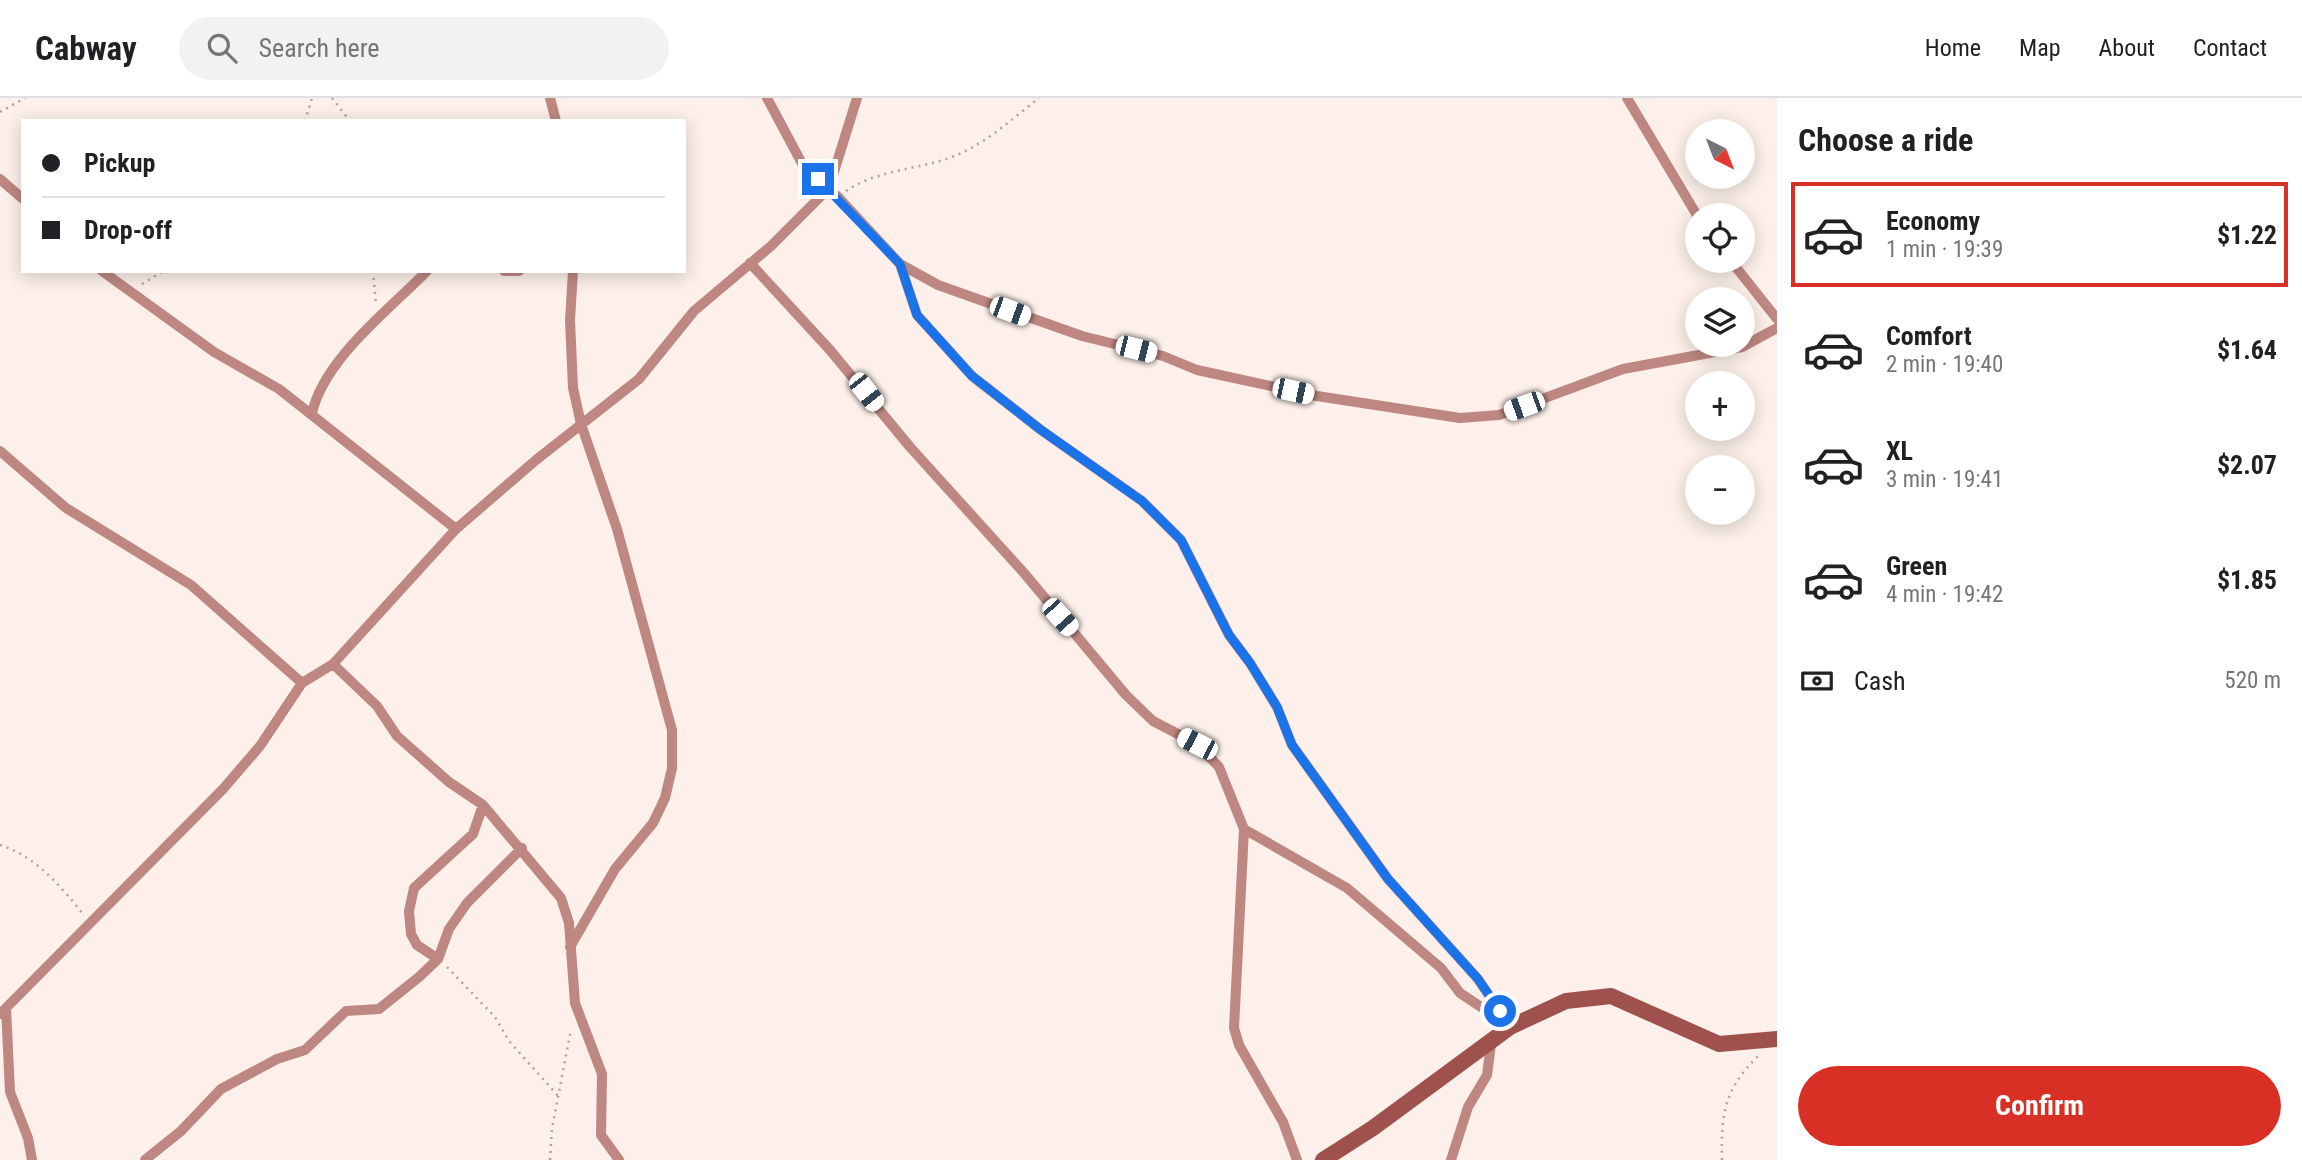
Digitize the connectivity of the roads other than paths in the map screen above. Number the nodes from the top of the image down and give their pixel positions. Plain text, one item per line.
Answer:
1 (550, 98) edge
2 (767, 98) edge
3 (857, 98) edge
4 (1628, 98) edge
5 (555, 119) edge
6 (0, 179) edge
7 (829, 188) junction
8 (21, 197) edge
9 (1690, 203) edge
10 (750, 263) junction
11 (900, 264) junction
12 (105, 273) edge
13 (425, 273) edge
14 (573, 273) edge
15 (1741, 273) edge
16 (1777, 319) edge
17 (1777, 328) edge
18 (312, 413) junction
19 (581, 424) junction
20 (0, 451) edge
21 (456, 529) junction
22 (333, 664) junction
23 (302, 683) junction
24 (483, 805) junction
25 (1244, 829) junction
26 (522, 848) junction
27 (570, 947) junction
28 (438, 960) junction
29 (3, 1011) edge
30 (1510, 1027) junction
31 (1775, 1040) edge
32 (1490, 1044) junction
33 (32, 1160) edge
34 (145, 1160) edge
35 (619, 1160) edge
36 (1297, 1160) edge
37 (1323, 1160) edge
38 (1451, 1160) edge

1 - 5 street
2 - 7 street
3 - 7 street
4 - 9 street
6 - 8 street
7 - 10 street
7 - 11 street
10 - 19 street
10 - 25 street
11 - 17 street
11 - 30 street
12 - 18 street
13 - 18 street
14 - 19 street
15 - 16 street
18 - 21 street
19 - 21 street
19 - 27 street
20 - 23 street
21 - 22 street
22 - 23 street
22 - 24 street
23 - 29 street
24 - 26 street
24 - 28 street
25 - 30 street
25 - 36 street
26 - 27 street
26 - 28 street
27 - 35 street
28 - 34 street
29 - 33 street
30 - 31 street
30 - 32 street
32 - 37 street
32 - 38 street

